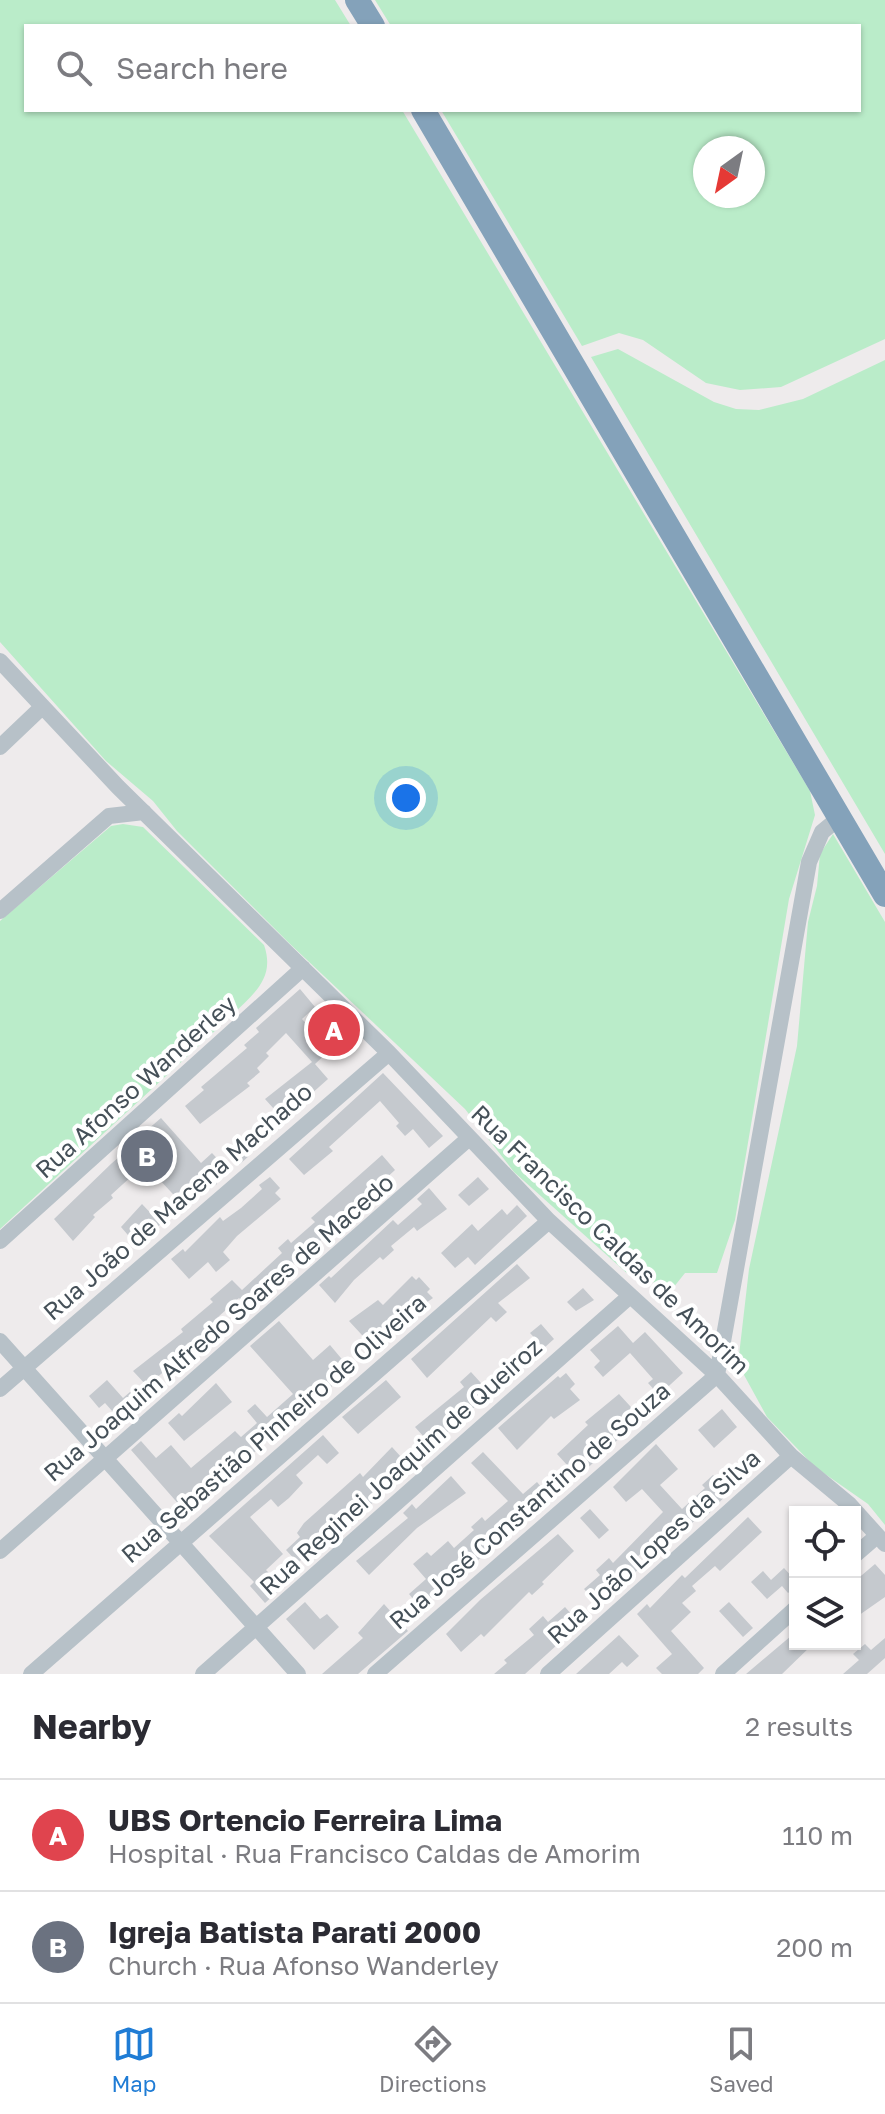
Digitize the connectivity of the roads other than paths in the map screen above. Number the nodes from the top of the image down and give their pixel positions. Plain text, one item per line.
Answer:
1 (357, 0) edge
2 (372, 24) edge
3 (424, 112) edge
4 (0, 661) edge
5 (41, 708) junction
6 (0, 747) edge
7 (118, 787) junction
8 (144, 812) junction
9 (109, 816) junction
10 (839, 818) junction
11 (885, 895) edge
12 (0, 911) edge
13 (303, 968) junction
14 (389, 1053) junction
15 (468, 1139) junction
16 (549, 1221) junction
17 (0, 1241) edge
18 (630, 1296) junction
19 (0, 1341) edge
20 (23, 1367) junction
21 (717, 1375) junction
22 (0, 1389) edge
23 (791, 1456) junction
24 (106, 1460) junction
25 (881, 1540) edge
26 (180, 1543) junction
27 (0, 1551) edge
28 (861, 1552) edge
29 (789, 1614) edge
30 (256, 1627) junction
31 (31, 1674) edge
32 (203, 1674) edge
33 (298, 1674) edge
34 (375, 1674) edge
35 (548, 1674) edge
36 (723, 1674) edge

1 - 2 highway
3 - 10 highway
4 - 5 street, Rua Francisco Caldas de Amorim
5 - 6 street
5 - 7 street, Rua Francisco Caldas de Amorim
7 - 8 street, Rua Francisco Caldas de Amorim
7 - 9 street
8 - 9 street
8 - 13 street, Rua Francisco Caldas de Amorim
9 - 12 street
10 - 11 highway
10 - 21 street
13 - 14 street, Rua Francisco Caldas de Amorim
13 - 17 street, Rua Afonso Wanderley
14 - 15 street, Rua Francisco Caldas de Amorim
14 - 20 street, Rua João de Macena Machado
15 - 16 street, Rua Francisco Caldas de Amorim
15 - 24 street, Rua Joaquim Alfredo Soares de Macedo
16 - 18 street, Rua Francisco Caldas de Amorim
16 - 26 street, Rua Sebastião Pinheiro de Oliveira
18 - 21 street, Rua Francisco Caldas de Amorim
18 - 30 street, Rua Reginei Joaquim de Queiroz
19 - 20 street
20 - 22 street, Rua João de Macena Machado
20 - 24 street
21 - 23 street, Rua Francisco Caldas de Amorim
21 - 34 street, Rua José Constantino de Souza
23 - 25 street, Rua Francisco Caldas de Amorim
23 - 35 street, Rua João Lopes da Silva
24 - 26 street
24 - 27 street, Rua Joaquim Alfredo Soares de Macedo
25 - 28 street
26 - 30 street
26 - 31 street, Rua Sebastião Pinheiro de Oliveira
29 - 36 street
30 - 32 street, Rua Reginei Joaquim de Queiroz
30 - 33 street

